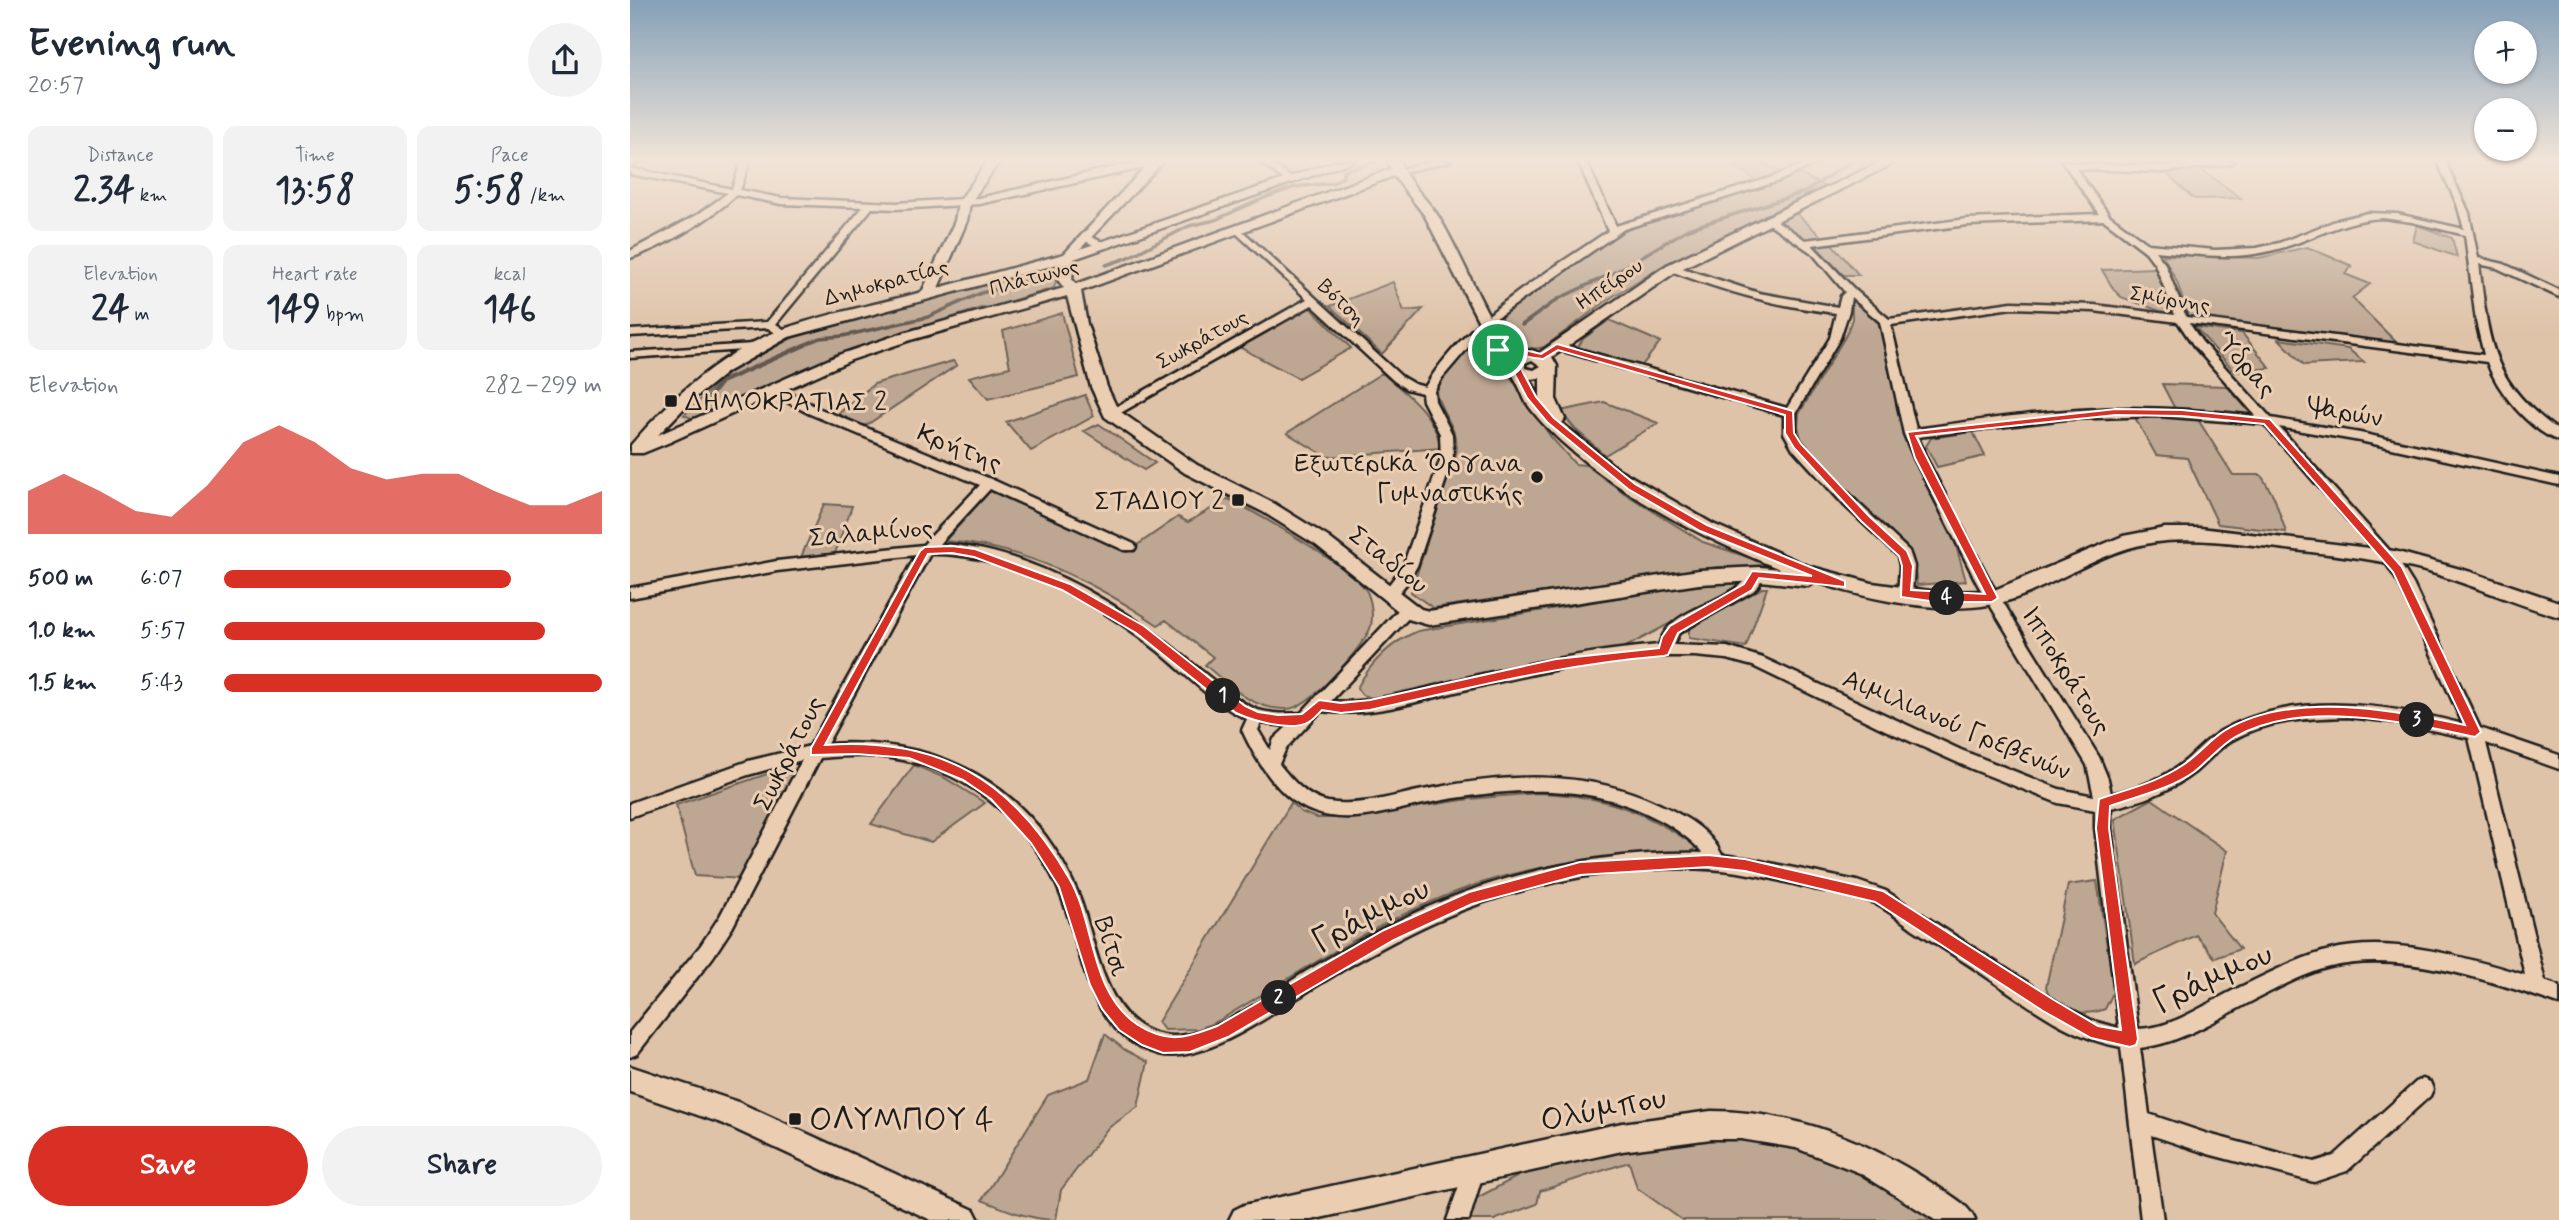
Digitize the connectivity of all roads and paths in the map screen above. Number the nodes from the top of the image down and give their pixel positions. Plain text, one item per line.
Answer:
1 (697, 218) edge
2 (859, 218) edge
3 (961, 218) edge
4 (1106, 218) edge
5 (1184, 218) edge
6 (1265, 218) edge
7 (1432, 218) edge
8 (1607, 218) edge
9 (1645, 218) edge
10 (2080, 218) edge
11 (2107, 218) edge
12 (2362, 218) edge
13 (2396, 218) edge
14 (2464, 218) edge
15 (1768, 219) joint
16 (1237, 229) junction
17 (1613, 231) junction
18 (1092, 233) junction
19 (2470, 233) junction
20 (1804, 243) junction
21 (1109, 245) junction
22 (2145, 247) junction
23 (630, 255) edge
24 (1074, 256) junction
25 (2473, 260) junction
26 (1672, 268) junction
27 (1073, 289) junction
28 (1851, 292) junction
29 (929, 293) junction
30 (2556, 293) edge
31 (1313, 300) junction
32 (1843, 312) junction
33 (2183, 322) junction
34 (1886, 323) junction
35 (770, 325) junction
36 (1487, 325) junction
37 (630, 333) edge
38 (784, 334) junction
39 (1557, 346) junction
40 (753, 347) junction
41 (630, 355) edge
42 (2490, 359) junction
43 (1540, 360) junction
44 (1517, 369) junction
45 (776, 388) junction
46 (1428, 391) junction
47 (1111, 413) junction
48 (1790, 413) junction
49 (2267, 421) junction
50 (1910, 434) junction
51 (1566, 435) junction
52 (2559, 437) edge
53 (634, 450) edge
54 (2559, 481) edge
55 (989, 484) junction
56 (1129, 547) dead end
57 (925, 551) junction
58 (2388, 556) junction
59 (1756, 574) junction
60 (1841, 584) junction
61 (630, 593) edge
62 (1389, 594) junction
63 (1905, 594) junction
64 (1992, 598) junction
65 (1408, 608) junction
66 (2559, 610) edge
67 (1664, 652) junction
68 (1319, 705) junction
69 (1256, 716) junction
70 (1305, 719) junction
71 (2475, 732) junction
72 (815, 751) junction
73 (2559, 762) edge
74 (1271, 764) junction
75 (2104, 803) junction
76 (630, 810) edge
77 (1716, 861) junction
78 (2537, 988) junction
79 (2559, 995) edge
80 (2130, 1039) junction
81 (1190, 1044) joint
82 (630, 1047) edge
83 (630, 1079) edge
84 (2423, 1089) dead end
85 (2140, 1121) junction
86 (1474, 1170) junction
87 (964, 1220) edge
88 (1244, 1220) edge
89 (1458, 1220) edge
90 (1960, 1220) edge
91 (2152, 1220) edge

1 - 23 street
2 - 35 street
3 - 29 street
4 - 18 street
5 - 21 street, Δημοκρατίας
6 - 16 street, Πλάτωνος
7 - 36 street
8 - 17 street
9 - 17 street
10 - 20 street
11 - 22 street, Ύδρας
12 - 22 street
13 - 19 street
14 - 19 street
15 - 20 street
15 - 26 street, Ηπείρου
16 - 27 street, Πλάτωνος
16 - 31 street, Βότση
17 - 36 street
18 - 21 street
18 - 24 street
19 - 25 street
20 - 28 street
21 - 24 street, Δημοκρατίας
22 - 33 street, Ύδρας
24 - 27 street
24 - 29 street, Δημοκρατίας
25 - 30 street
25 - 42 street
26 - 32 street
26 - 39 street, Ηπείρου
27 - 45 street, Πλάτωνος
27 - 47 street
28 - 32 street
28 - 34 street
29 - 38 street, Δημοκρατίας
31 - 46 street, Βότση
31 - 47 street, Σωκράτους
32 - 48 street
33 - 34 street, Σμύρνης
33 - 42 street, Σμύρνης
33 - 49 street, Ύδρας
34 - 50 street, Ιπποκράτους
35 - 37 street
35 - 38 street
36 - 43 street
36 - 44 street
36 - 46 street
38 - 40 street, Δημοκρατίας
39 - 43 street, Ηπείρου
39 - 48 street
40 - 41 street
40 - 53 street, Δημοκρατίας
42 - 52 street
43 - 44 street, Ηπείρου
43 - 44 street
43 - 51 street
44 - 51 street
45 - 53 street, Πλάτωνος
45 - 55 street, Κρήτης
46 - 62 street
47 - 62 street, Σταδίου
48 - 63 street
49 - 50 street, Ψαρών
49 - 54 street, Ψαρών
49 - 58 street, Ύδρας
50 - 64 street, Ιπποκράτους
51 - 60 street
55 - 56 street, Κρήτης
55 - 57 street, Σωκράτους
57 - 61 street, Σαλαμίνος
57 - 69 street, Σαλαμίνος
57 - 72 street, Σωκράτους
58 - 64 street
58 - 66 street
58 - 71 street, Ύδρας
59 - 60 street, Σταδίου
59 - 65 street, Σταδίου
59 - 67 street
60 - 63 street
62 - 65 street, Σταδίου
63 - 64 street
64 - 75 street, Ιπποκράτους
65 - 68 street
67 - 68 street, Αιμιλιανού Γρεβενών
67 - 75 street, Αιμιλιανού Γρεβενών
68 - 70 street
69 - 70 street, Σαλαμίνος
69 - 74 street
70 - 74 street
71 - 73 street, Αιμιλιανού Γρεβενών
71 - 75 street, Αιμιλιανού Γρεβενών
71 - 78 street, Ύδρας
72 - 76 street, Βίτσι
72 - 81 street, Βίτσι
72 - 82 street, Σωκράτους
74 - 77 street
75 - 80 street, Ιπποκράτους
77 - 80 street, Γράμμου
77 - 81 street, Γράμμου
78 - 79 street, Γράμμου
78 - 80 street, Γράμμου
80 - 85 street, Ιπποκράτους
83 - 87 street
84 - 85 street
85 - 91 street, Ιπποκράτους
86 - 88 street, Ολύμπου
86 - 89 street
86 - 90 street, Ολύμπου

